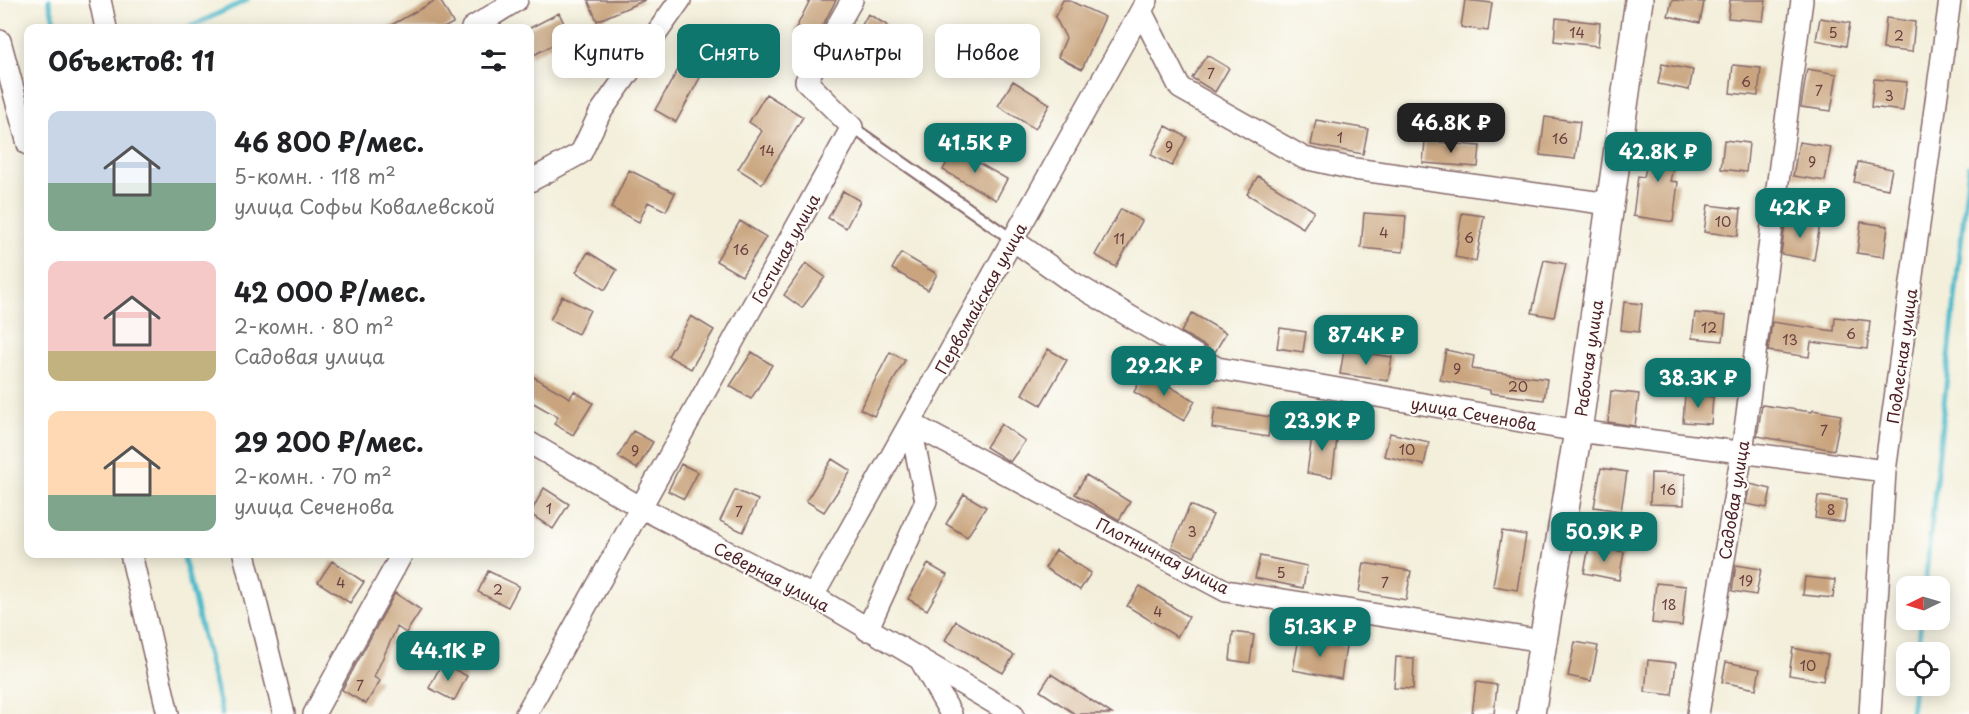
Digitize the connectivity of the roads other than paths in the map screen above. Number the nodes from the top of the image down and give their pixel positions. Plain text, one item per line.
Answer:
1 (100, 0) edge
2 (517, 0) edge
3 (680, 0) edge
4 (852, 0) edge
5 (1639, 0) edge
6 (1802, 0) edge
7 (1950, 0) edge
8 (1144, 6) edge
9 (105, 24) edge
10 (478, 24) edge
11 (0, 41) edge
12 (852, 126) junction
13 (24, 129) edge
14 (534, 179) edge
15 (1610, 204) junction
16 (1013, 240) junction
17 (910, 423) junction
18 (1578, 431) junction
19 (534, 445) edge
20 (1742, 452) junction
21 (1885, 471) junction
22 (640, 507) junction
23 (132, 558) edge
24 (245, 558) edge
25 (400, 558) edge
26 (813, 597) junction
27 (867, 630) junction
28 (1543, 641) junction
29 (920, 661) junction
30 (168, 714) edge
31 (284, 714) edge
32 (314, 714) edge
33 (526, 714) edge
34 (951, 714) edge
35 (1013, 714) edge
36 (1531, 714) edge
37 (1698, 714) edge
38 (1870, 714) edge

1 - 9 street
2 - 10 street
3 - 14 street
4 - 12 street
5 - 15 street, Рабочая улица
6 - 20 street, Садовая улица
7 - 21 street, Подлесная улица
8 - 15 street
8 - 16 street, Первомайская улица
11 - 13 street
12 - 16 lane
12 - 22 street, Гостиная улица
15 - 18 street, Рабочая улица
16 - 17 street, Первомайская улица
16 - 18 street, улица Сеченова
17 - 26 street, Первомайская улица
17 - 27 street
17 - 28 street, Плотничная улица
18 - 20 street, улица Сеченова
18 - 28 street, Рабочая улица
19 - 22 street, Северная улица
20 - 21 street, улица Сеченова
20 - 37 street, Садовая улица
21 - 38 street, Подлесная улица
22 - 26 street, Северная улица
22 - 33 street, Гостиная улица
23 - 30 street
24 - 31 street
25 - 32 street
26 - 27 street, Северная улица
27 - 29 street, Северная улица
28 - 36 street, Рабочая улица
29 - 34 street
29 - 35 street, Северная улица

